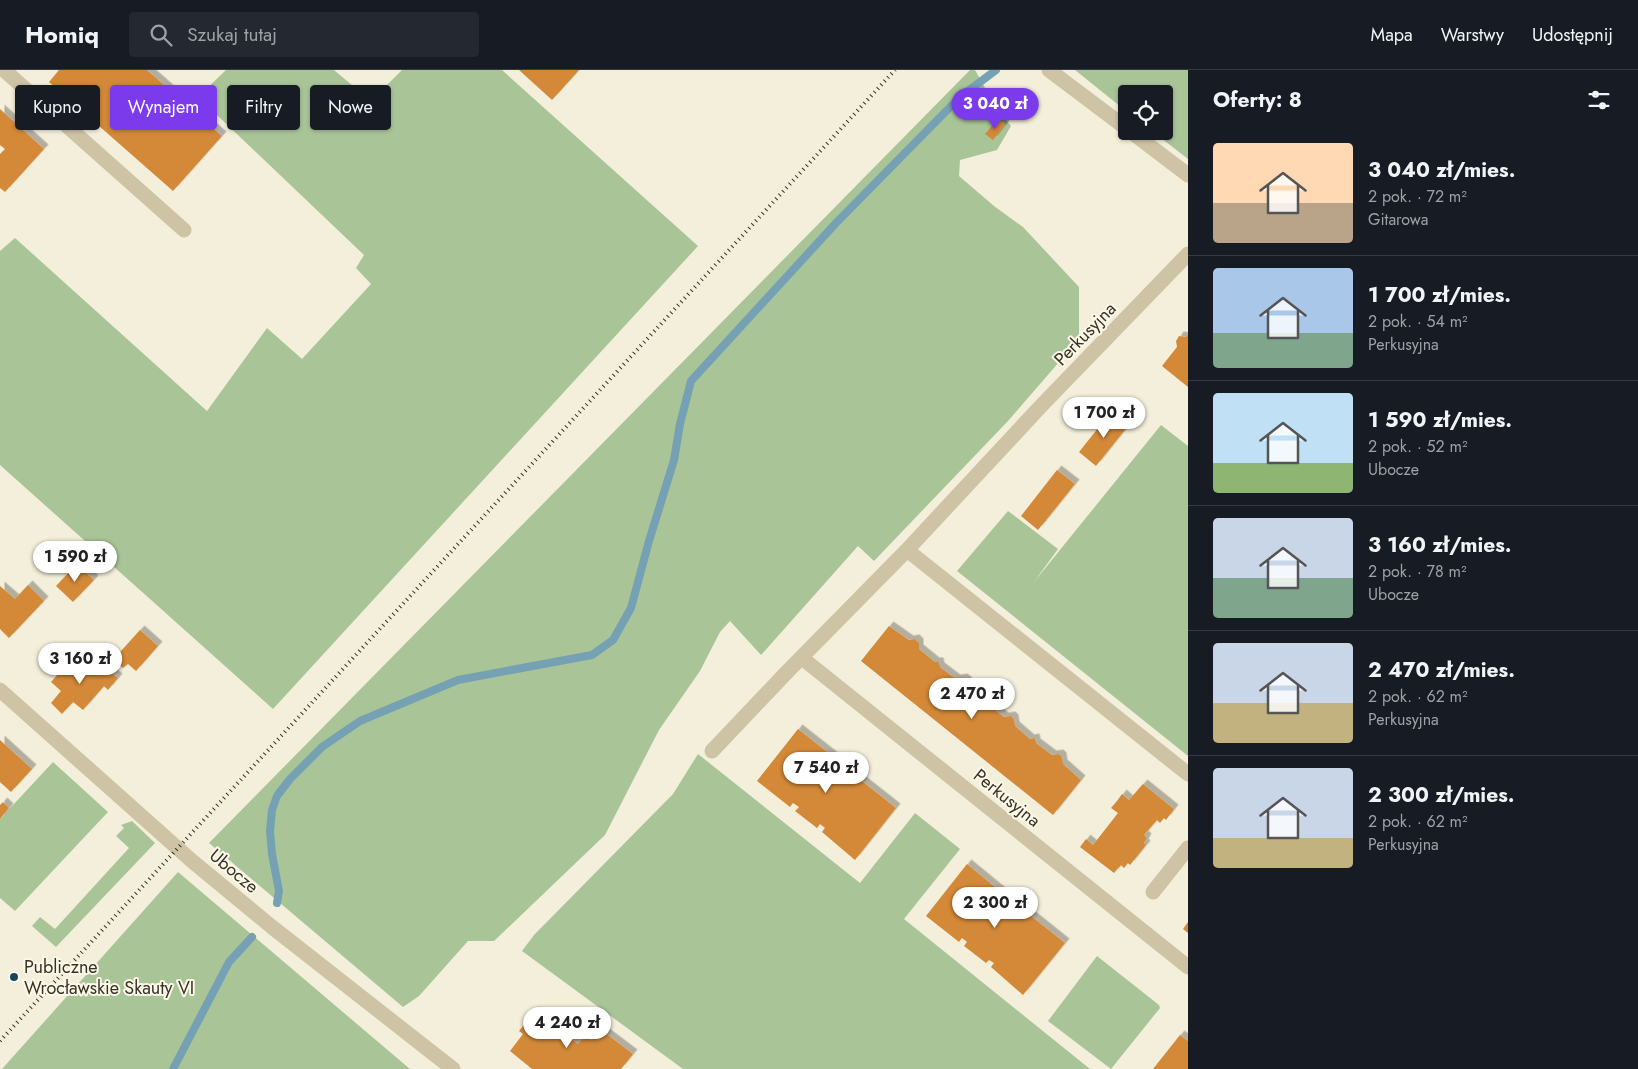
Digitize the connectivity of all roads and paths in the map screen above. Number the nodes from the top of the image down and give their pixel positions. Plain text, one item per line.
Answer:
1 (4, 70) edge
2 (1049, 70) edge
3 (1118, 122) edge
4 (1142, 140) edge
5 (1188, 175) edge
6 (184, 230) dead end
7 (1188, 254) edge
8 (907, 550) junction
9 (802, 658) junction
10 (2, 695) edge
11 (712, 751) dead end
12 (1188, 774) edge
13 (1188, 848) edge
14 (1153, 892) dead end
15 (1188, 967) edge
16 (453, 1069) edge

1 - 6 street
2 - 3 street
4 - 5 street
7 - 8 street, Perkusyjna
8 - 9 street, Perkusyjna
8 - 12 street
9 - 11 street, Perkusyjna
9 - 15 street, Perkusyjna
10 - 16 street, Ubocze
13 - 14 street

